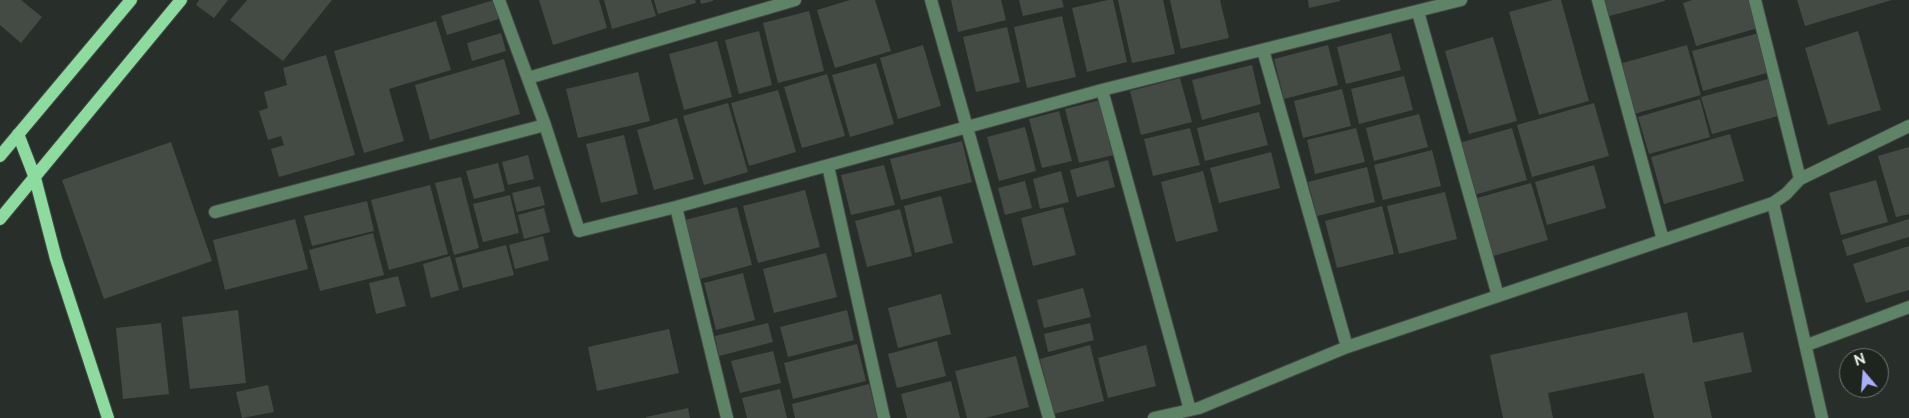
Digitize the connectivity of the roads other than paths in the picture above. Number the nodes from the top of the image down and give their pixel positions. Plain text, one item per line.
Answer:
1 (181, 0) edge
2 (499, 0) edge
3 (795, 0) edge
4 (931, 0) edge
5 (1461, 0) edge
6 (1598, 0) edge
7 (1755, 0) edge
8 (128, 2) edge
9 (1418, 12) junction
10 (1263, 50) junction
11 (528, 78) junction
12 (1102, 90) junction
13 (545, 126) junction
14 (1909, 126) edge
15 (968, 128) junction
16 (18, 134) junction
17 (0, 156) edge
18 (828, 166) junction
19 (35, 178) junction
20 (1800, 179) junction
21 (1773, 203) junction
22 (676, 207) junction
23 (216, 212) dead end
24 (0, 220) edge
25 (1663, 240) junction
26 (1498, 296) junction
27 (1909, 307) edge
28 (1807, 345) junction
29 (1347, 346) junction
30 (1190, 410) junction
31 (108, 418) edge
32 (727, 418) edge
33 (884, 418) edge
34 (1049, 418) edge
35 (1154, 418) edge
36 (1822, 418) edge

1 - 19 main road
2 - 11 street
3 - 11 street
4 - 15 street
5 - 9 street
6 - 25 street
7 - 20 street
8 - 16 main road
9 - 10 street
9 - 26 street
10 - 12 street
10 - 29 street
11 - 13 street
12 - 15 street
12 - 30 street
13 - 22 street
13 - 23 street
14 - 20 street
15 - 18 street
15 - 34 street
16 - 17 main road
16 - 19 main road
18 - 22 street
18 - 33 street
19 - 24 main road
19 - 31 main road
20 - 21 street
21 - 25 street
21 - 28 street
22 - 32 street
25 - 26 street
26 - 29 street
27 - 28 street
28 - 36 street
29 - 30 street
30 - 35 street

